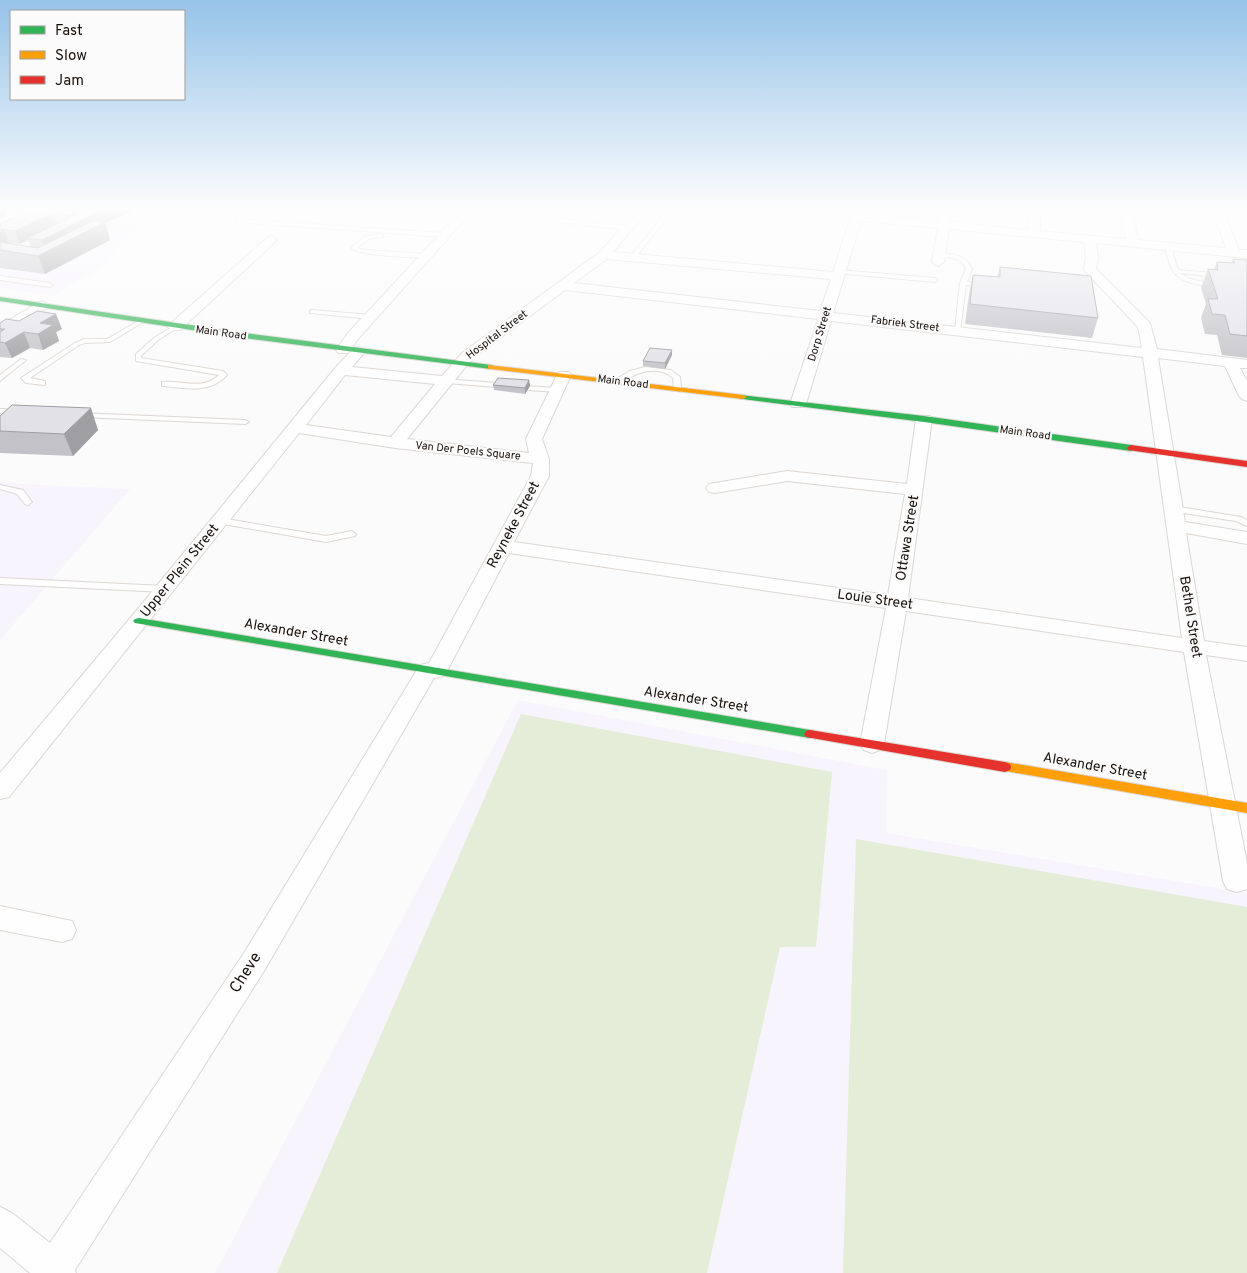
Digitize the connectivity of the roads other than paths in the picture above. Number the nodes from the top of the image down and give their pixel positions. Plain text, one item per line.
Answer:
1 (242, 266) edge
2 (417, 266) edge
3 (589, 266) edge
4 (596, 266) edge
5 (740, 266) edge
6 (840, 266) edge
7 (968, 266) edge
8 (1090, 266) edge
9 (1173, 266) edge
10 (1174, 271) junction
11 (838, 274) junction
12 (0, 278) edge
13 (1247, 278) edge
14 (935, 280) dead end
15 (963, 283) junction
16 (1206, 284) dead end
17 (50, 285) dead end
18 (562, 286) junction
19 (988, 286) edge
20 (594, 289) junction
21 (0, 299) edge
22 (42, 305) junction
23 (312, 312) dead end
24 (826, 315) junction
25 (371, 317) junction
26 (142, 321) junction
27 (175, 327) junction
28 (958, 330) junction
29 (0, 331) edge
30 (351, 351) junction
31 (1149, 352) junction
32 (23, 360) dead end
33 (1230, 362) junction
34 (460, 364) junction
35 (1247, 364) edge
36 (340, 370) junction
37 (500, 378) junction
38 (0, 379) edge
39 (447, 381) junction
40 (617, 381) junction
41 (42, 383) dead end
42 (560, 383) junction
43 (165, 384) dead end
44 (528, 388) edge
45 (677, 389) junction
46 (1247, 396) edge
47 (798, 404) junction
48 (0, 411) edge
49 (14, 412) junction
50 (32, 412) edge
51 (76, 414) edge
52 (7, 418) edge
53 (924, 419) junction
54 (246, 422) dead end
55 (296, 428) junction
56 (395, 443) junction
57 (1165, 452) junction
58 (541, 458) junction
59 (1247, 464) edge
60 (0, 487) edge
61 (714, 488) dead end
62 (916, 490) junction
63 (28, 502) dead end
64 (1175, 517) junction
65 (221, 521) junction
66 (1247, 523) edge
67 (352, 534) dead end
68 (1247, 538) edge
69 (503, 546) junction
70 (0, 581) edge
71 (165, 589) junction
72 (898, 603) junction
73 (140, 621) junction
74 (1194, 647) junction
75 (1247, 654) edge
76 (432, 671) junction
77 (872, 744) junction
78 (0, 790) edge
79 (1222, 804) junction
80 (1247, 808) edge
81 (1237, 880) dead end
82 (0, 918) edge
83 (62, 930) dead end
84 (0, 1225) edge
85 (56, 1271) edge

1 - 27 street
2 - 25 street, Upper Plein Street
3 - 18 street, Hospital Street
4 - 20 street
5 - 11 street
6 - 11 street, Dorp Street
7 - 15 lane
8 - 31 street, Bethel Street
9 - 10 lane
10 - 13 lane
10 - 16 lane
11 - 14 lane
11 - 24 street, Dorp Street
12 - 17 lane
15 - 19 lane
15 - 28 lane
18 - 20 street, Fabriek Street
18 - 34 street, Hospital Street
20 - 24 street, Fabriek Street
21 - 22 main road, Main Road
22 - 26 main road, Main Road
22 - 29 street
23 - 25 lane
24 - 28 street, Fabriek Street
24 - 47 street, Dorp Street
25 - 30 street, Upper Plein Street
26 - 27 main road, Main Road
26 - 41 lane
27 - 30 main road, Main Road
27 - 43 lane
28 - 31 street, Fabriek Street
30 - 34 main road, Main Road
30 - 36 street, Upper Plein Street
31 - 33 street, Fabriek Street
31 - 57 street, Bethel Street
32 - 38 lane
33 - 35 street, Fabriek Street
33 - 46 street
34 - 37 main road, Main Road
34 - 39 street, Van Der Poels Square
36 - 39 street
36 - 55 street, Upper Plein Street
37 - 39 lane
37 - 42 main road, Main Road
39 - 56 street, Van Der Poels Square
40 - 42 main road, Main Road
40 - 45 main road, Main Road
40 - 45 lane
42 - 44 lane
42 - 58 street, Reyneke Street
45 - 47 main road, Main Road
47 - 53 main road, Main Road
48 - 49 lane
49 - 50 lane
49 - 52 lane
51 - 54 lane
53 - 57 main road, Main Road
53 - 62 street, Ottawa Street
55 - 56 street, Van Der Poels Square
55 - 65 street, Upper Plein Street
56 - 58 street, Van Der Poels Square
57 - 59 main road, Main Road
57 - 64 street, Bethel Street
58 - 69 street, Reyneke Street
60 - 63 lane
61 - 62 street
62 - 72 street, Ottawa Street
64 - 66 lane
64 - 68 street
64 - 74 street, Bethel Street
65 - 67 lane
65 - 71 street, Upper Plein Street
69 - 72 street, Louie Street
69 - 76 street, Reyneke Street
70 - 71 lane
71 - 73 street, Upper Plein Street
72 - 74 street, Louie Street
72 - 77 street, Ottawa Street
73 - 76 main road, Alexander Street
73 - 78 street, Upper Plein Street
74 - 75 street, Louie Street
74 - 79 street, Bethel Street
76 - 77 main road, Alexander Street
76 - 85 street, Cheve
77 - 79 main road, Alexander Street
79 - 80 main road, Alexander Street
79 - 81 street, Bethel Street
82 - 83 street
84 - 85 street

